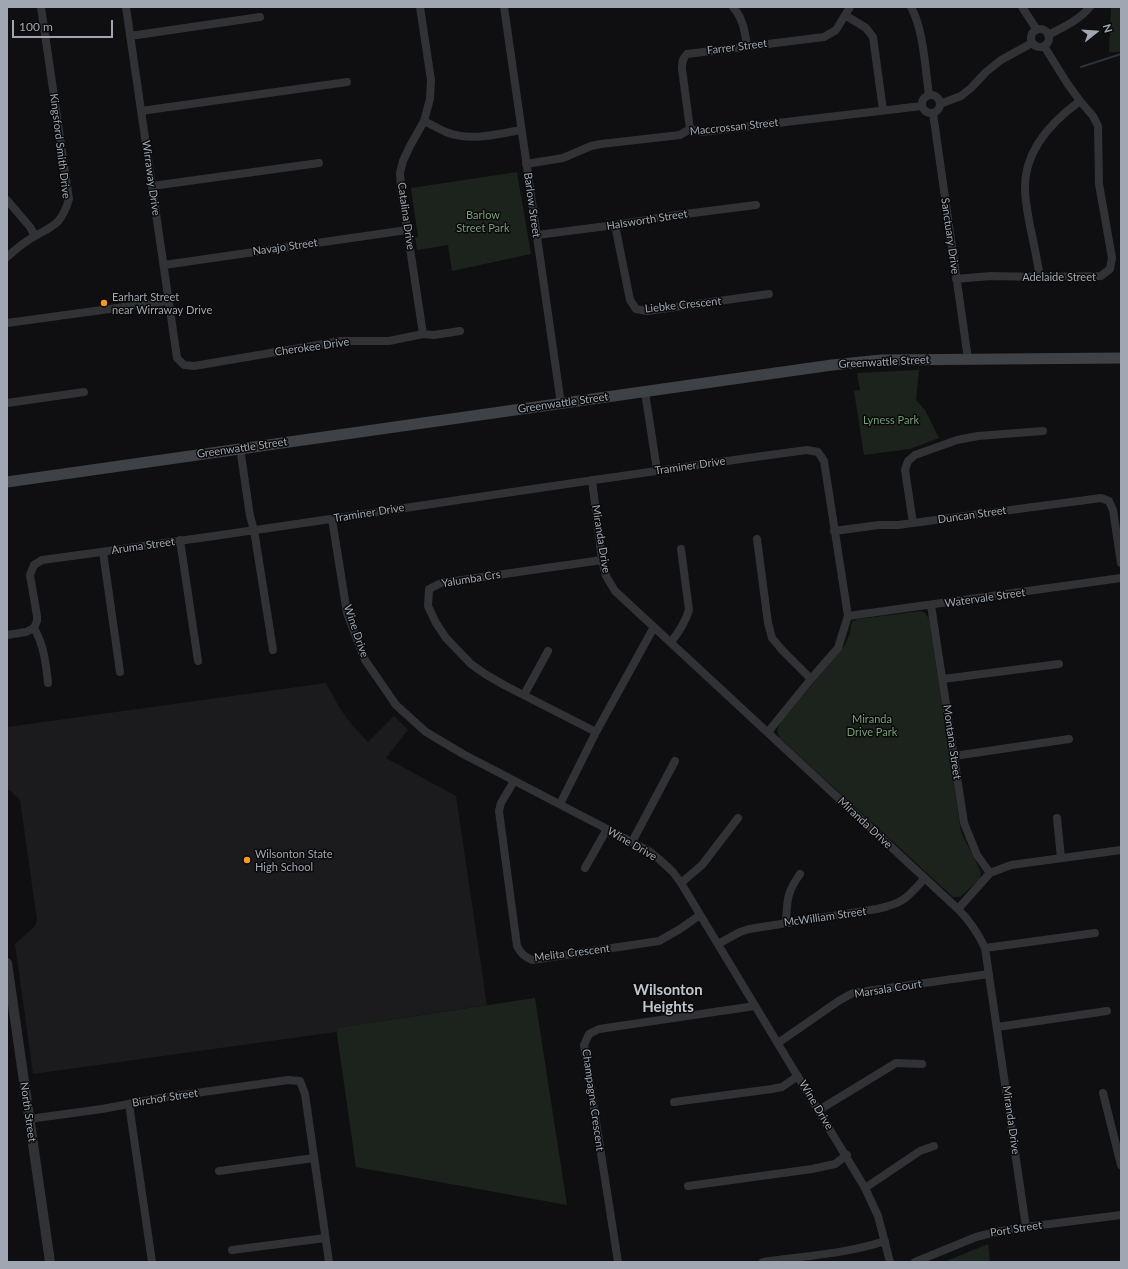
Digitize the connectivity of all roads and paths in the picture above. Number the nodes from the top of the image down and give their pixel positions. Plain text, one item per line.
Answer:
1 (41, 7) edge
2 (126, 7) edge
3 (420, 7) edge
4 (504, 7) edge
5 (745, 7) edge
6 (850, 7) edge
7 (911, 7) edge
8 (1022, 7) edge
9 (1090, 7) edge
10 (735, 10) edge
11 (845, 15) junction
12 (260, 17) dead end
13 (1037, 30) junction
14 (1048, 35) junction
15 (130, 36) junction
16 (1032, 43) junction
17 (747, 46) junction
18 (1044, 46) junction
19 (347, 82) dead end
20 (929, 95) junction
21 (1080, 101) junction
22 (940, 104) junction
23 (922, 106) junction
24 (884, 110) junction
25 (141, 111) junction
26 (933, 113) junction
27 (424, 121) junction
28 (690, 129) junction
29 (521, 130) junction
30 (319, 163) dead end
31 (526, 164) junction
32 (152, 186) junction
33 (7, 200) edge
34 (756, 205) dead end
35 (615, 225) junction
36 (407, 230) junction
37 (537, 235) junction
38 (35, 236) junction
39 (7, 257) edge
40 (164, 265) junction
41 (1040, 277) junction
42 (956, 279) junction
43 (768, 294) dead end
44 (168, 301) junction
45 (7, 323) edge
46 (460, 331) dead end
47 (423, 334) junction
48 (175, 349) joint
49 (1121, 358) edge
50 (968, 359) junction
51 (84, 392) dead end
52 (645, 392) junction
53 (7, 403) edge
54 (562, 404) junction
55 (1043, 431) dead end
56 (240, 448) junction
57 (657, 470) junction
58 (592, 480) junction
59 (7, 482) edge
60 (332, 519) junction
61 (913, 523) junction
62 (254, 530) junction
63 (834, 531) junction
64 (757, 538) dead end
65 (180, 540) junction
66 (681, 549) dead end
67 (103, 552) junction
68 (602, 560) junction
69 (1121, 563) edge
70 (1121, 578) edge
71 (931, 605) junction
72 (848, 616) junction
73 (654, 627) junction
74 (34, 628) junction
75 (7, 635) edge
76 (670, 642) junction
77 (273, 650) dead end
78 (548, 651) dead end
79 (198, 661) dead end
80 (1059, 664) dead end
81 (120, 672) dead end
82 (811, 679) junction
83 (943, 679) junction
84 (48, 683) dead end
85 (524, 695) junction
86 (596, 732) junction
87 (768, 732) junction
88 (1069, 739) dead end
89 (954, 756) junction
90 (675, 761) dead end
91 (514, 781) junction
92 (560, 804) junction
93 (738, 818) dead end
94 (1057, 818) dead end
95 (607, 829) junction
96 (632, 842) junction
97 (1121, 850) edge
98 (1061, 858) junction
99 (585, 868) dead end
100 (990, 873) junction
101 (800, 874) dead end
102 (924, 879) junction
103 (681, 883) junction
104 (958, 909) junction
105 (700, 915) junction
106 (786, 922) junction
107 (1096, 933) dead end
108 (718, 944) junction
109 (985, 948) junction
110 (7, 963) edge
111 (8, 974) edge
112 (989, 974) junction
113 (755, 1006) junction
114 (1107, 1011) dead end
115 (997, 1027) junction
116 (778, 1043) junction
117 (922, 1064) dead end
118 (798, 1076) junction
119 (1103, 1093) dead end
120 (674, 1102) dead end
121 (129, 1104) junction
122 (819, 1110) junction
123 (29, 1119) junction
124 (934, 1146) dead end
125 (846, 1156) junction
126 (314, 1158) junction
127 (1121, 1165) edge
128 (219, 1171) dead end
129 (688, 1186) dead end
130 (865, 1188) junction
131 (1121, 1215) edge
132 (1026, 1227) junction
133 (326, 1238) junction
134 (885, 1241) junction
135 (232, 1250) dead end
136 (50, 1262) edge
137 (152, 1262) edge
138 (329, 1262) edge
139 (618, 1262) edge
140 (764, 1262) edge
141 (890, 1262) edge
142 (915, 1262) edge

1 - 38 street, Kingsford Smith Drive
2 - 15 street, Wirraway Drive
3 - 27 street, Catalina Drive
4 - 29 street, Barlow Street
5 - 10 street
6 - 11 street, Farrer Street
7 - 20 street
8 - 13 street
9 - 14 street
10 - 17 street
11 - 17 street, Farrer Street
11 - 24 street
12 - 15 street
13 - 14 street
13 - 16 street
14 - 18 street
15 - 25 street, Wirraway Drive
16 - 18 street
16 - 22 street
17 - 28 street, Farrer Street
18 - 21 street, Adelaide Street
19 - 25 street
20 - 22 street
20 - 23 street
21 - 41 street
21 - 41 street, Adelaide Street
22 - 26 street
23 - 24 street, Maccrossan Street
23 - 26 street
24 - 28 street, Maccrossan Street
25 - 32 street, Wirraway Drive
26 - 42 street, Sanctuary Drive
27 - 29 street
27 - 36 street, Catalina Drive
28 - 31 street, Maccrossan Street
29 - 31 street, Barlow Street
30 - 32 street
31 - 37 street, Barlow Street
32 - 40 street, Wirraway Drive
33 - 38 street
34 - 35 street, Halsworth Street
35 - 37 street, Halsworth Street
35 - 43 street, Liebke Crescent
36 - 40 street, Navajo Street
36 - 47 street, Catalina Drive
37 - 54 street, Barlow Street
38 - 39 street, Kingsford Smith Drive
40 - 44 street, Wirraway Drive
41 - 42 street, Adelaide Street
42 - 50 street, Sanctuary Drive
44 - 45 street
44 - 48 street, Wirraway Drive
46 - 47 street, Cherokee Drive
47 - 48 street, Cherokee Drive
49 - 50 main road, Greenwattle Street
50 - 52 main road, Greenwattle Street
51 - 53 street
52 - 54 main road, Greenwattle Street
52 - 57 street
54 - 56 main road, Greenwattle Street
55 - 61 street
56 - 59 main road, Greenwattle Street
56 - 62 street
57 - 58 street, Traminer Drive
57 - 63 street, Traminer Drive
58 - 60 street, Traminer Drive
58 - 68 street, Miranda Drive
60 - 62 street, Traminer Drive
60 - 91 street, Wine Drive
61 - 63 street, Duncan Street
61 - 69 street, Duncan Street
62 - 65 street, Aruma Street
62 - 77 street
63 - 72 street, Traminer Drive
64 - 82 street
65 - 67 street, Aruma Street
65 - 79 street
66 - 76 street
67 - 74 street, Aruma Street
67 - 81 street
68 - 73 street, Miranda Drive
68 - 85 street, Yalumba Crs
70 - 71 street, Watervale Street
71 - 72 street, Watervale Street
71 - 83 street, Montana Street
72 - 82 street, Traminer Drive
73 - 76 street, Miranda Drive
73 - 86 street
74 - 75 street
74 - 84 street
76 - 87 street, Miranda Drive
78 - 85 street
80 - 83 street
82 - 87 street, Traminer Drive
83 - 89 street, Montana Street
85 - 86 street, Yalumba Crs
86 - 92 street
87 - 102 street, Miranda Drive
88 - 89 street
89 - 100 street, Montana Street
90 - 96 street
91 - 92 street, Wine Drive
91 - 105 street, Melita Crescent
92 - 95 street, Wine Drive
93 - 103 street
94 - 98 street
95 - 96 street, Wine Drive
95 - 99 street
96 - 103 street, Wine Drive
97 - 98 street
98 - 100 street
100 - 104 street
101 - 106 street
102 - 104 street, Miranda Drive
102 - 106 street, McWilliam Street
103 - 105 street, Wine Drive
104 - 109 street, Miranda Drive
105 - 108 street, Wine Drive
106 - 108 street, McWilliam Street
107 - 109 street
108 - 113 street, Wine Drive
109 - 112 street, Miranda Drive
110 - 111 street, North Street
111 - 123 street, North Street
112 - 115 street, Miranda Drive
112 - 116 street, Marsala Court
113 - 116 street, Wine Drive
113 - 139 street, Champagne Crescent
114 - 115 street
115 - 132 street, Miranda Drive
116 - 118 street, Wine Drive
117 - 122 street
118 - 120 street
118 - 122 street, Wine Drive
119 - 127 street
121 - 123 street, Birchof Street
121 - 126 street, Birchof Street
121 - 137 street
122 - 125 street, Wine Drive
123 - 136 street, North Street
124 - 130 street
125 - 129 street
125 - 130 street, Wine Drive
126 - 128 street
126 - 133 street
130 - 134 street, Wine Drive
131 - 132 street, Port Street
132 - 142 street, Port Street
133 - 135 street
133 - 138 street
134 - 140 street
134 - 141 street, Wine Drive

